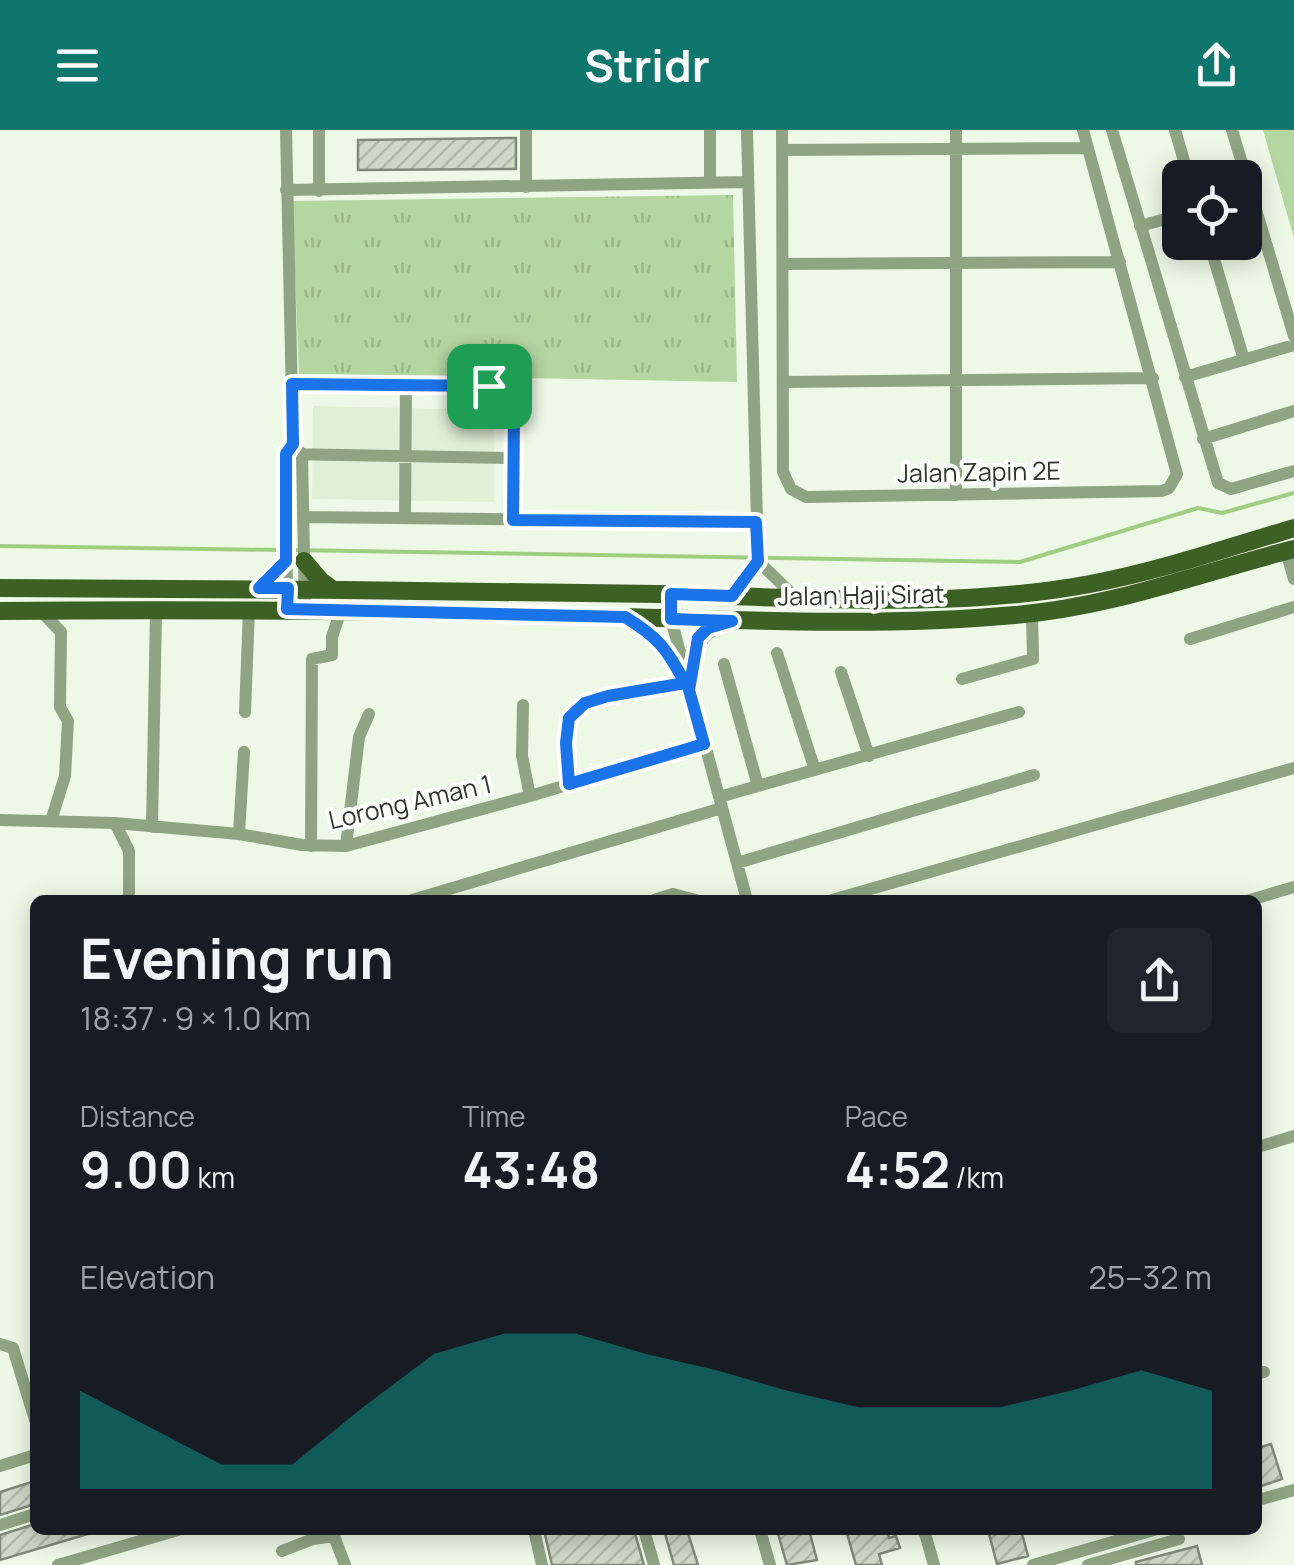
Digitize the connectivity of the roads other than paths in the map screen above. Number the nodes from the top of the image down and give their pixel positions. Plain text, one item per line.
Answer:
1 (286, 130) edge
2 (319, 130) edge
3 (526, 130) edge
4 (710, 130) edge
5 (747, 130) edge
6 (782, 130) edge
7 (956, 130) edge
8 (1083, 130) edge
9 (1112, 130) edge
10 (1175, 130) edge
11 (1232, 130) edge
12 (956, 148) junction
13 (1088, 148) junction
14 (782, 150) junction
15 (1184, 160) edge
16 (1239, 160) edge
17 (748, 182) junction
18 (710, 183) junction
19 (526, 187) junction
20 (286, 190) junction
21 (319, 190) junction
22 (1162, 220) edge
23 (1140, 226) junction
24 (1262, 238) edge
25 (1213, 260) edge
26 (1120, 262) junction
27 (782, 264) junction
28 (957, 265) junction
29 (1294, 336) edge
30 (1294, 346) edge
31 (1244, 360) junction
32 (1185, 376) junction
33 (1153, 378) junction
34 (958, 380) junction
35 (783, 382) junction
36 (292, 384) junction
37 (406, 386) junction
38 (1294, 411) edge
39 (1204, 439) junction
40 (294, 451) junction
41 (406, 456) junction
42 (515, 458) junction
43 (1294, 471) edge
44 (956, 495) junction
45 (405, 518) junction
46 (513, 520) junction
47 (756, 522) junction
48 (303, 524) junction
49 (1294, 528) edge
50 (1290, 550) edge
51 (295, 559) junction
52 (758, 561) junction
53 (1294, 579) edge
54 (0, 588) edge
55 (259, 588) junction
56 (296, 588) junction
57 (332, 589) junction
58 (671, 594) junction
59 (732, 596) junction
60 (795, 598) junction
61 (1294, 607) edge
62 (249, 609) junction
63 (296, 609) junction
64 (40, 610) junction
65 (156, 610) junction
66 (341, 610) junction
67 (0, 611) edge
68 (1032, 613) junction
69 (625, 617) junction
70 (671, 619) junction
71 (732, 621) junction
72 (1190, 639) dead end
73 (778, 653) dead end
74 (724, 664) dead end
75 (841, 672) dead end
76 (962, 679) dead end
77 (687, 686) junction
78 (523, 705) dead end
79 (245, 712) dead end
80 (1019, 712) dead end
81 (369, 714) dead end
82 (704, 744) junction
83 (244, 752) dead end
84 (869, 756) junction
85 (1294, 768) edge
86 (815, 770) junction
87 (1034, 775) dead end
88 (569, 784) junction
89 (758, 786) junction
90 (530, 796) junction
91 (720, 802) junction
92 (0, 820) edge
93 (52, 821) junction
94 (115, 823) junction
95 (152, 827) junction
96 (239, 834) junction
97 (311, 846) junction
98 (346, 846) junction
99 (737, 863) junction
100 (1294, 887) edge
101 (128, 895) edge
102 (428, 895) edge
103 (746, 895) edge
104 (850, 895) edge
105 (1262, 896) edge
106 (1294, 1136) edge
107 (1262, 1146) edge
108 (0, 1344) edge
109 (30, 1404) edge
110 (30, 1457) edge
111 (0, 1466) edge
112 (1294, 1490) edge
113 (1262, 1499) edge
114 (30, 1516) edge
115 (0, 1525) edge
116 (158, 1535) edge
117 (535, 1535) edge
118 (645, 1535) edge
119 (761, 1535) edge
120 (925, 1535) edge
121 (1137, 1535) edge
122 (1179, 1539) dead end
123 (282, 1551) dead end
124 (58, 1565) edge
125 (345, 1565) edge
126 (542, 1565) edge
127 (654, 1565) edge
128 (770, 1565) edge
129 (934, 1565) edge
130 (1033, 1565) edge
131 (1088, 1565) edge

1 - 20 street
2 - 21 street
3 - 19 street
4 - 18 street
5 - 17 street
6 - 14 street
7 - 12 street
8 - 13 street
9 - 23 street
10 - 15 street
11 - 16 street
12 - 13 street
12 - 14 street
12 - 28 street
13 - 26 street
14 - 27 street
17 - 18 street
17 - 47 street
18 - 19 street
19 - 21 street
20 - 21 street
20 - 36 street
22 - 23 street
23 - 32 street
24 - 29 street
25 - 31 street
26 - 28 street
26 - 33 street
27 - 28 street
27 - 35 street
28 - 34 street
30 - 31 street
31 - 32 street
32 - 39 street
33 - 34 street
33 - 44 street, Jalan Zapin 2E
34 - 35 street
34 - 44 street
35 - 44 street, Jalan Zapin 2E
36 - 37 street
36 - 40 street
37 - 41 street
37 - 42 street
38 - 39 street
39 - 43 street
40 - 41 street
40 - 48 street
40 - 51 street
41 - 42 street
41 - 45 street
42 - 46 street
45 - 46 street
45 - 48 street
46 - 47 street
47 - 52 street
48 - 51 street
49 - 60 main road, Jalan Haji Sirat
50 - 53 street
50 - 68 main road, Jalan Haji Sirat
51 - 55 main road
51 - 56 street
51 - 57 main road
52 - 59 street
52 - 60 street
54 - 55 main road, Jalan Haji Sirat
55 - 56 main road, Jalan Haji Sirat
56 - 57 main road, Jalan Haji Sirat
56 - 63 street
57 - 58 main road, Jalan Haji Sirat
58 - 59 main road, Jalan Haji Sirat
58 - 70 street
59 - 60 main road, Jalan Haji Sirat
61 - 72 street
62 - 63 main road, Jalan Haji Sirat
62 - 65 main road, Jalan Haji Sirat
62 - 79 street
63 - 66 main road, Jalan Haji Sirat
64 - 65 main road, Jalan Haji Sirat
64 - 67 main road, Jalan Haji Sirat
64 - 93 street
65 - 95 street
66 - 69 main road, Jalan Haji Sirat
66 - 97 street
68 - 71 main road, Jalan Haji Sirat
68 - 76 street
69 - 70 main road, Jalan Haji Sirat
69 - 77 main road
70 - 71 main road, Jalan Haji Sirat
70 - 77 street
71 - 77 main road
73 - 86 street
74 - 89 street
75 - 84 street
77 - 82 street
77 - 88 street
78 - 90 street
80 - 84 street
81 - 98 street
82 - 88 street, Lorong Aman 1
82 - 91 street
83 - 96 street
84 - 86 street
85 - 104 street
86 - 89 street
87 - 99 street
88 - 90 street, Lorong Aman 1
89 - 91 street
90 - 98 street, Lorong Aman 1
91 - 99 street
91 - 102 street
92 - 93 street, Lorong Aman 1
93 - 94 street, Lorong Aman 1
94 - 95 street, Lorong Aman 1
94 - 101 street
95 - 96 street, Lorong Aman 1
96 - 97 street, Lorong Aman 1
97 - 98 street, Lorong Aman 1
99 - 103 street
100 - 105 street
106 - 107 street
108 - 109 street
110 - 111 street
112 - 113 street
114 - 115 street
116 - 124 street
117 - 126 street
118 - 127 street
119 - 128 street
120 - 129 street
121 - 130 street
122 - 131 street
123 - 125 street

